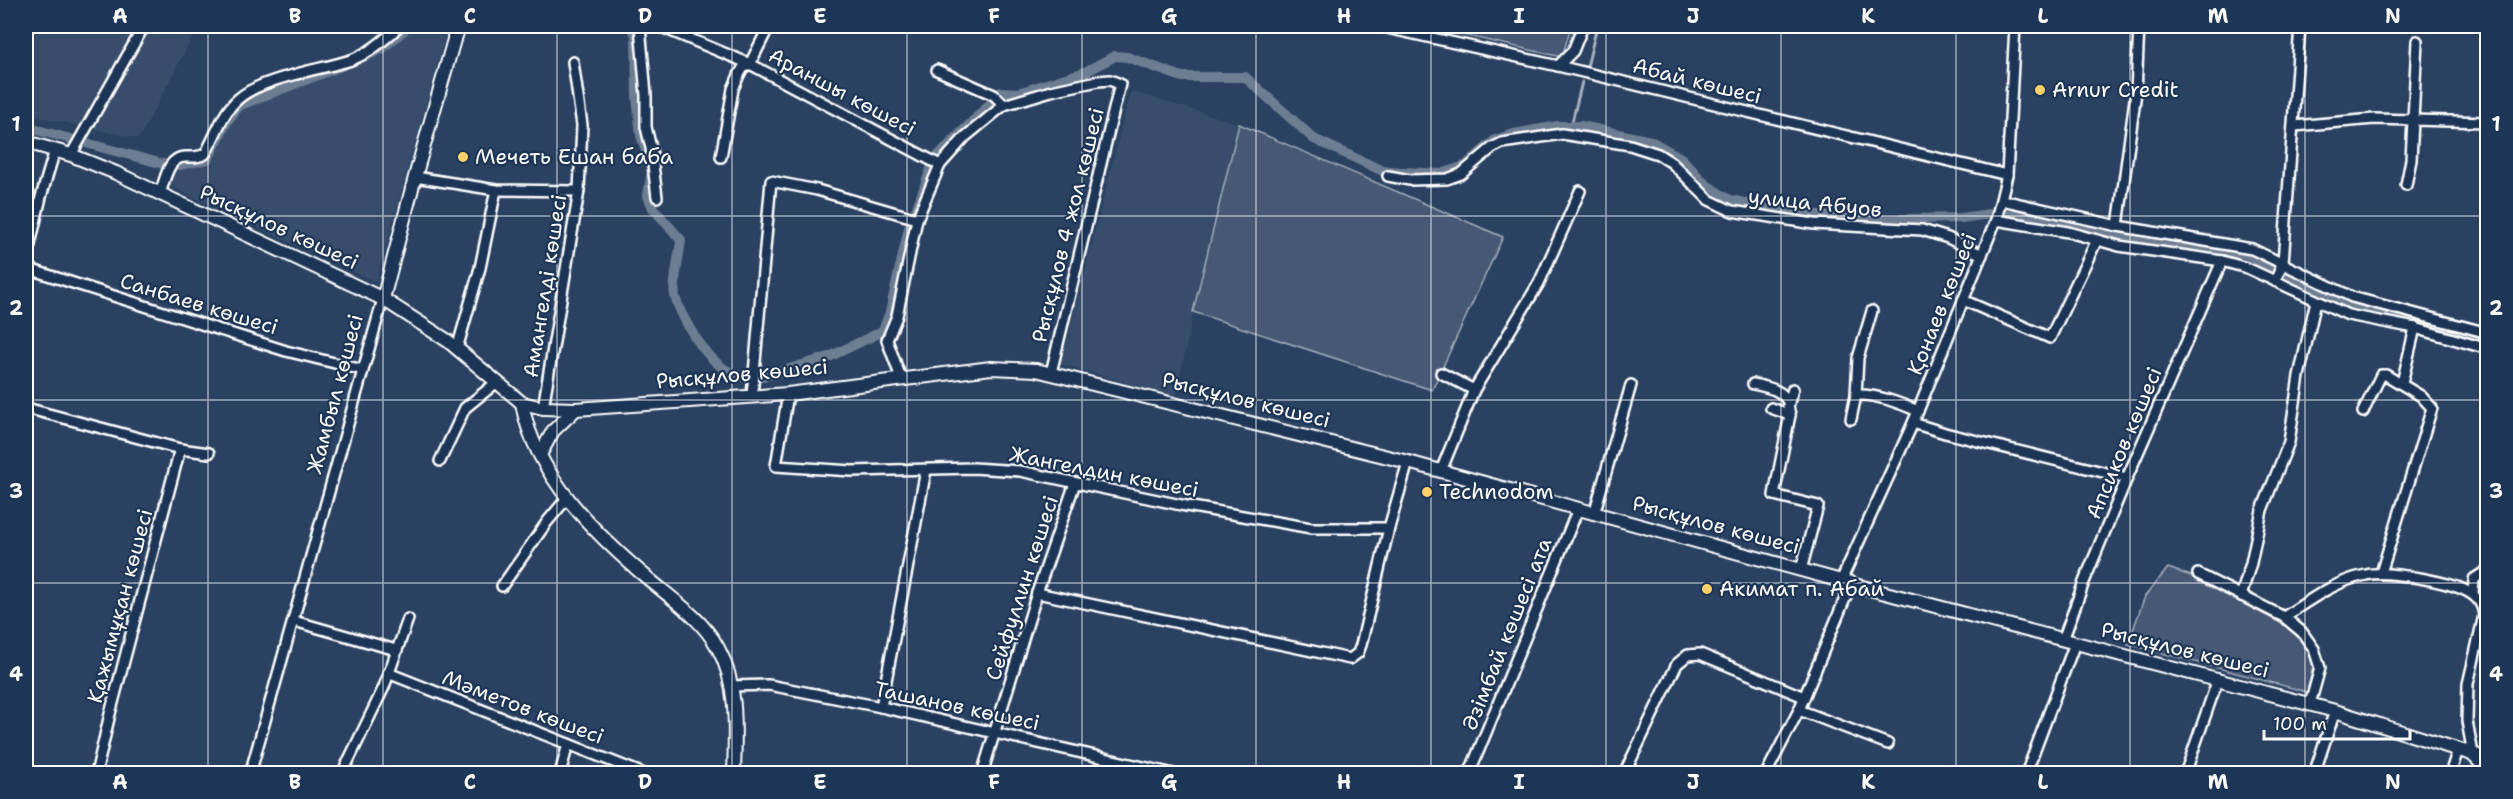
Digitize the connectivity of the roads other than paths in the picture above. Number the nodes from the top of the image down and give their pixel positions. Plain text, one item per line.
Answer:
1 (144, 26) edge
2 (399, 26) edge
3 (640, 26) edge
4 (659, 26) edge
5 (769, 26) edge
6 (1378, 26) edge
7 (1583, 26) edge
8 (2015, 26) edge
9 (2139, 26) edge
10 (2300, 26) edge
11 (457, 31) edge
12 (2417, 41) dead end
13 (573, 62) dead end
14 (750, 64) junction
15 (1558, 66) junction
16 (938, 70) dead end
17 (1004, 105) junction
18 (2412, 119) junction
19 (2487, 122) edge
20 (2294, 126) junction
21 (26, 142) edge
22 (55, 150) junction
23 (71, 155) junction
24 (721, 157) dead end
25 (940, 165) junction
26 (2007, 175) junction
27 (1388, 176) dead end
28 (415, 177) junction
29 (2406, 185) dead end
30 (496, 190) junction
31 (579, 191) junction
32 (1580, 191) dead end
33 (160, 194) junction
34 (657, 197) dead end
35 (2002, 200) junction
36 (917, 219) junction
37 (1996, 220) junction
38 (2118, 226) junction
39 (2097, 240) junction
40 (1982, 255) junction
41 (2222, 261) junction
42 (26, 262) edge
43 (2283, 263) junction
44 (26, 268) edge
45 (2275, 281) junction
46 (383, 299) junction
47 (1963, 300) junction
48 (2316, 302) junction
49 (1872, 311) dead end
50 (2415, 328) junction
51 (2487, 333) edge
52 (457, 349) junction
53 (2487, 349) edge
54 (363, 370) junction
55 (1051, 373) junction
56 (1441, 373) dead end
57 (901, 378) junction
58 (497, 382) junction
59 (2402, 383) junction
60 (1753, 384) dead end
61 (1631, 385) dead end
62 (1793, 389) dead end
63 (1474, 390) junction
64 (788, 394) junction
65 (1856, 395) junction
66 (752, 396) junction
67 (1788, 402) junction
68 (522, 403) junction
69 (26, 408) edge
70 (543, 408) junction
71 (1771, 408) dead end
72 (576, 409) junction
73 (1918, 411) junction
74 (2363, 412) dead end
75 (1790, 415) junction
76 (1851, 419) dead end
77 (1913, 423) junction
78 (180, 449) junction
79 (209, 453) dead end
80 (541, 453) junction
81 (440, 461) dead end
82 (1408, 462) junction
83 (926, 470) junction
84 (1441, 471) junction
85 (2127, 478) junction
86 (1075, 483) junction
87 (568, 497) junction
88 (1578, 509) junction
89 (1594, 514) junction
90 (1389, 528) junction
91 (1801, 570) junction
92 (2487, 570) edge
93 (2381, 573) junction
94 (2198, 574) dead end
95 (1846, 582) junction
96 (502, 586) dead end
97 (1037, 593) junction
98 (2473, 594) junction
99 (2241, 596) junction
100 (2284, 617) junction
101 (408, 619) dead end
102 (294, 621) junction
103 (2069, 642) junction
104 (396, 650) junction
105 (388, 673) junction
106 (2218, 678) junction
107 (731, 686) junction
108 (1804, 697) junction
109 (2310, 704) junction
110 (881, 707) junction
111 (1799, 710) junction
112 (2335, 711) junction
113 (995, 732) junction
114 (568, 744) junction
115 (1888, 744) dead end
116 (2458, 750) junction
117 (2472, 754) junction
118 (2487, 759) edge
119 (622, 770) edge
120 (2487, 770) edge
121 (96, 774) edge
122 (250, 774) edge
123 (342, 774) edge
124 (560, 774) edge
125 (645, 774) edge
126 (734, 774) edge
127 (982, 774) edge
128 (1174, 774) edge
129 (1469, 774) edge
130 (1624, 774) edge
131 (1766, 774) edge
132 (2026, 774) edge
133 (2185, 774) edge
134 (2314, 774) edge
135 (2450, 774) edge

1 - 23 street
2 - 33 street
3 - 34 street
4 - 14 street, Араншы көшесі
5 - 14 street
6 - 15 street, Абай көшесі
7 - 15 street
8 - 26 street, Қонаев көшесі
9 - 38 street
10 - 20 street
11 - 28 main road, Жамбыл көшесі
12 - 18 street
13 - 31 street, Амангелді көшесі
14 - 24 street
14 - 25 street, Араншы көшесі
15 - 26 street, Абай көшесі
16 - 17 street
17 - 25 street
17 - 55 street, Рысқұлов 4 жол көшесі
18 - 19 street
18 - 20 street
18 - 29 street
20 - 43 street
21 - 22 main road, Рысқұлов көшесі
22 - 23 main road, Рысқұлов көшесі
22 - 42 street
23 - 33 main road, Рысқұлов көшесі
25 - 36 street
26 - 35 street, Қонаев көшесі
27 - 40 street, улица Абуов
28 - 30 street
28 - 46 main road, Жамбыл көшесі
30 - 31 street
30 - 52 street
31 - 70 street, Амангелді көшесі
32 - 63 street
33 - 46 main road, Рысқұлов көшесі
35 - 37 street, Қонаев көшесі
35 - 38 street
36 - 57 street
36 - 66 street
37 - 39 street
37 - 40 street, Қонаев көшесі
38 - 43 street
39 - 41 street
39 - 47 street
40 - 47 street, Қонаев көшесі
41 - 45 street
41 - 85 street, Апсиков көшесі
43 - 45 street
43 - 51 street
44 - 54 street, Санбаев көшесі
45 - 48 street
46 - 52 main road, Рысқұлов көшесі
46 - 54 street, Жамбыл көшесі
47 - 73 street, Қонаев көшесі
48 - 50 street
48 - 99 street
49 - 65 street
50 - 53 street
50 - 59 street
52 - 58 main road, Рысқұлов көшесі
54 - 102 street, Жамбыл көшесі
55 - 57 main road, Рысқұлов көшесі
55 - 82 main road, Рысқұлов көшесі
56 - 63 street
57 - 64 main road, Рысқұлов көшесі
58 - 68 main road, Рысқұлов көшесі
58 - 81 street
59 - 74 street
59 - 93 street
60 - 67 street
61 - 89 street
62 - 67 street
63 - 84 street
64 - 66 main road, Рысқұлов көшесі
64 - 83 street, Жангелдин көшесі
65 - 73 street
65 - 76 street
66 - 72 main road, Рысқұлов көшесі
67 - 75 street
68 - 70 main road, Рысқұлов көшесі
68 - 80 main road
69 - 78 street
70 - 72 main road, Рысқұлов көшесі
71 - 75 street
72 - 80 main road
73 - 77 street, Қонаев көшесі
75 - 91 street
77 - 85 street
77 - 95 street, Қонаев көшесі
78 - 79 street
78 - 121 street, Қажымұқан көшесі
80 - 87 main road
82 - 84 main road, Рысқұлов көшесі
82 - 90 street
83 - 86 street, Жангелдин көшесі
83 - 110 street
84 - 88 main road, Рысқұлов көшесі
85 - 103 street, Апсиков көшесі
86 - 90 street, Жангелдин көшесі
86 - 97 street, Сейфуллин көшесі
87 - 96 street
87 - 107 main road
88 - 89 main road, Рысқұлов көшесі
88 - 129 street, Әзімбай көшесі ата
89 - 91 main road, Рысқұлов көшесі
90 - 97 street
91 - 95 main road, Рысқұлов көшесі
92 - 98 street
93 - 98 street
93 - 100 street
94 - 99 street
95 - 103 main road, Рысқұлов көшесі
95 - 108 street, Қонаев көшесі
97 - 113 street, Сейфуллин көшесі
98 - 117 street
99 - 100 street
100 - 109 street
101 - 104 street
102 - 104 street
102 - 122 street, Жамбыл көшесі
103 - 106 main road, Рысқұлов көшесі
103 - 132 street, Апсиков көшесі
104 - 105 street
105 - 114 street, Мәметов көшесі
105 - 123 street
106 - 109 main road, Рысқұлов көшесі
106 - 133 street
107 - 110 street, Ташанов көшесі
107 - 126 main road
108 - 111 street, Қонаев көшесі
108 - 130 street
109 - 112 main road, Рысқұлов көшесі
110 - 113 street, Ташанов көшесі
111 - 115 street
111 - 131 street, Қонаев көшесі
112 - 116 main road, Рысқұлов көшесі
112 - 134 street
113 - 127 street, Сейфуллин көшесі
113 - 128 street, Ташанов көшесі
114 - 119 street, Мәметов көшесі
114 - 124 street
116 - 117 main road, Рысқұлов көшесі
116 - 135 street
117 - 118 main road, Рысқұлов көшесі
117 - 120 main road
119 - 125 street, Мәметов көшесі

